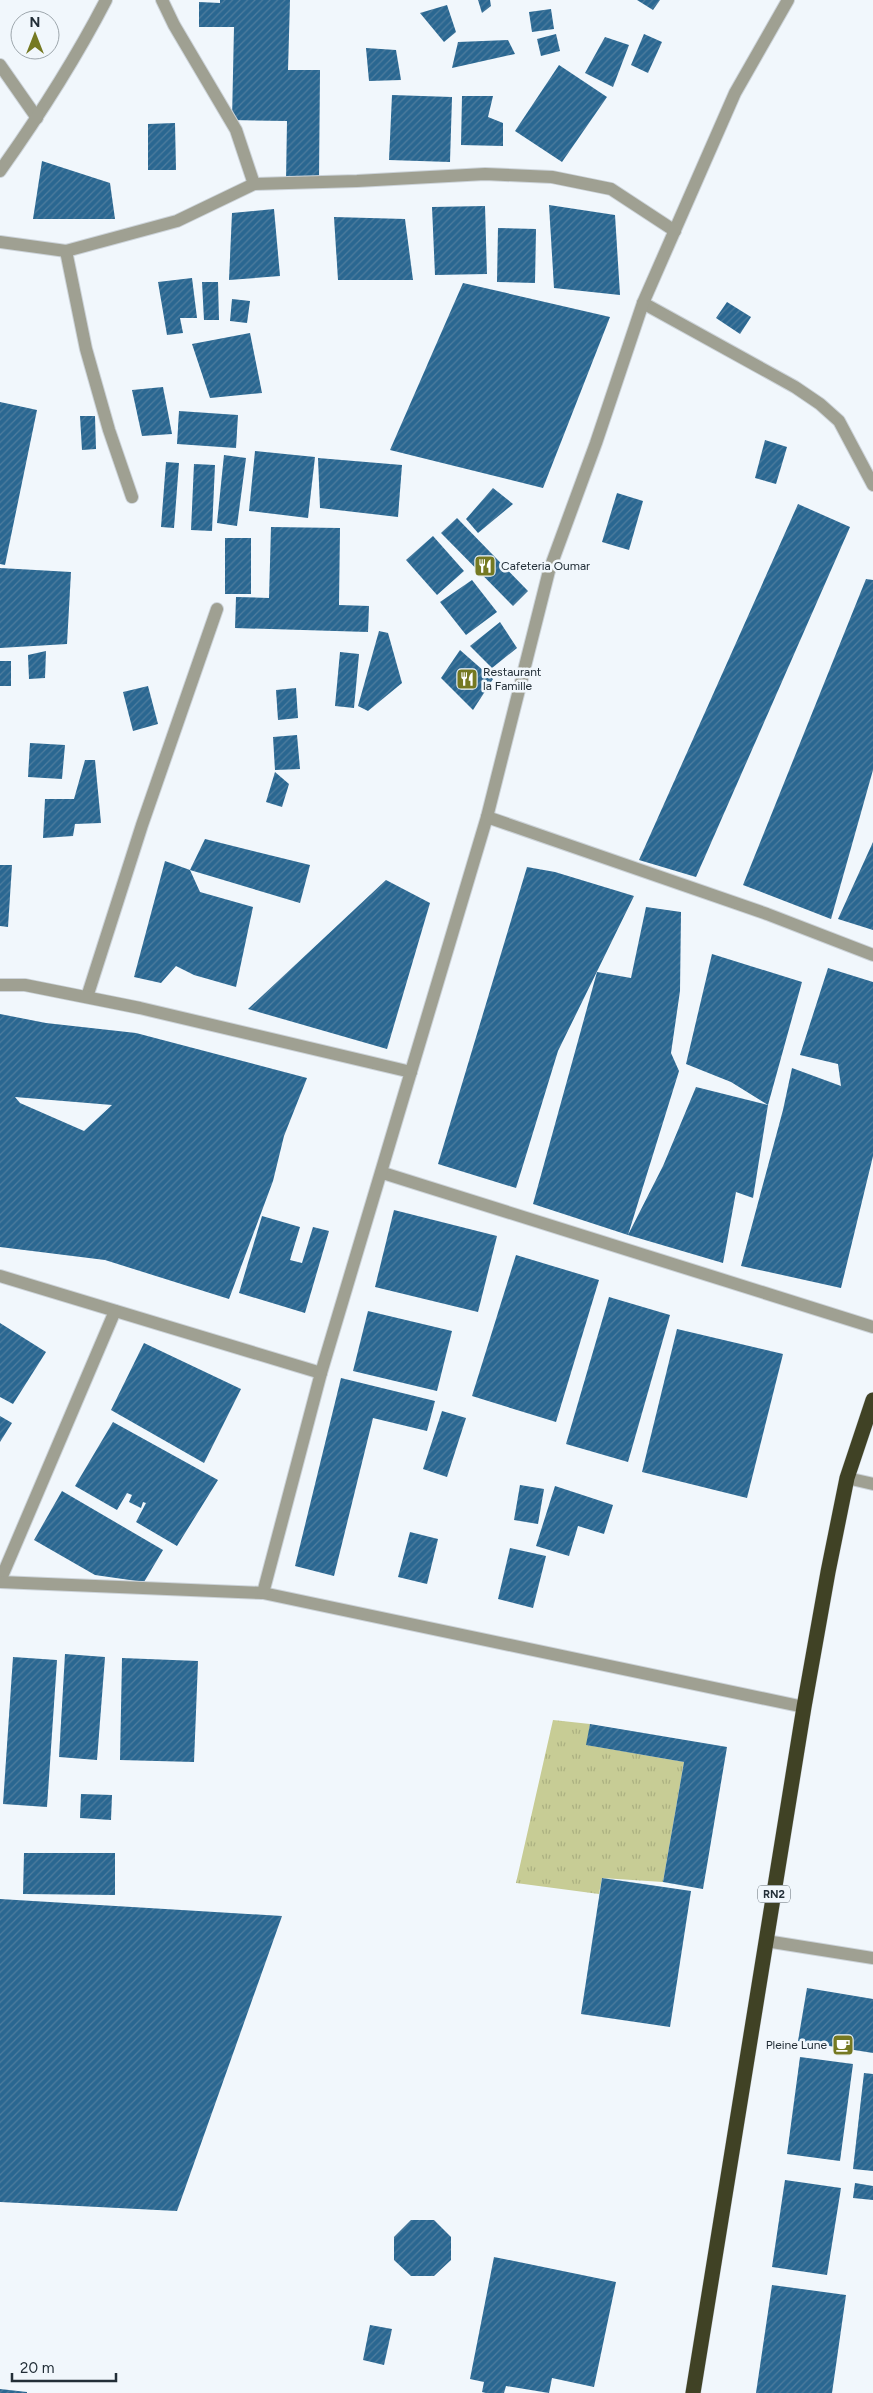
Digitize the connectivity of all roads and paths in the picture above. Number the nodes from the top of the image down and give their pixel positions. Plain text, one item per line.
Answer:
1 (106, 0) edge
2 (162, 0) edge
3 (788, 0) edge
4 (0, 65) edge
5 (37, 118) junction
6 (0, 171) edge
7 (254, 184) junction
8 (675, 231) junction
9 (0, 242) edge
10 (66, 250) junction
11 (643, 304) junction
12 (873, 485) edge
13 (132, 497) dead end
14 (216, 609) dead end
15 (487, 817) junction
16 (873, 955) edge
17 (0, 985) edge
18 (87, 997) junction
19 (411, 1072) junction
20 (382, 1172) junction
21 (0, 1276) edge
22 (115, 1311) junction
23 (873, 1327) edge
24 (321, 1373) junction
25 (873, 1400) edge
26 (847, 1478) junction
27 (873, 1484) edge
28 (0, 1581) edge
29 (263, 1593) junction
30 (804, 1707) junction
31 (766, 1942) junction
32 (873, 1958) edge
33 (693, 2393) edge

1 - 5 street
2 - 7 street
3 - 8 street
4 - 5 street
5 - 6 street
7 - 8 street
7 - 10 street
8 - 11 street
9 - 10 street
10 - 13 street
11 - 12 street
11 - 15 street
14 - 18 street
15 - 16 street
15 - 19 street
17 - 18 street
18 - 19 street
19 - 20 street
20 - 23 street
20 - 24 street
21 - 22 street
22 - 24 street
22 - 28 street
24 - 29 street
25 - 26 highway, RN2
26 - 27 street
26 - 30 highway, RN2
28 - 29 street
29 - 30 street
30 - 31 highway, RN2
31 - 32 street
31 - 33 highway, RN2

